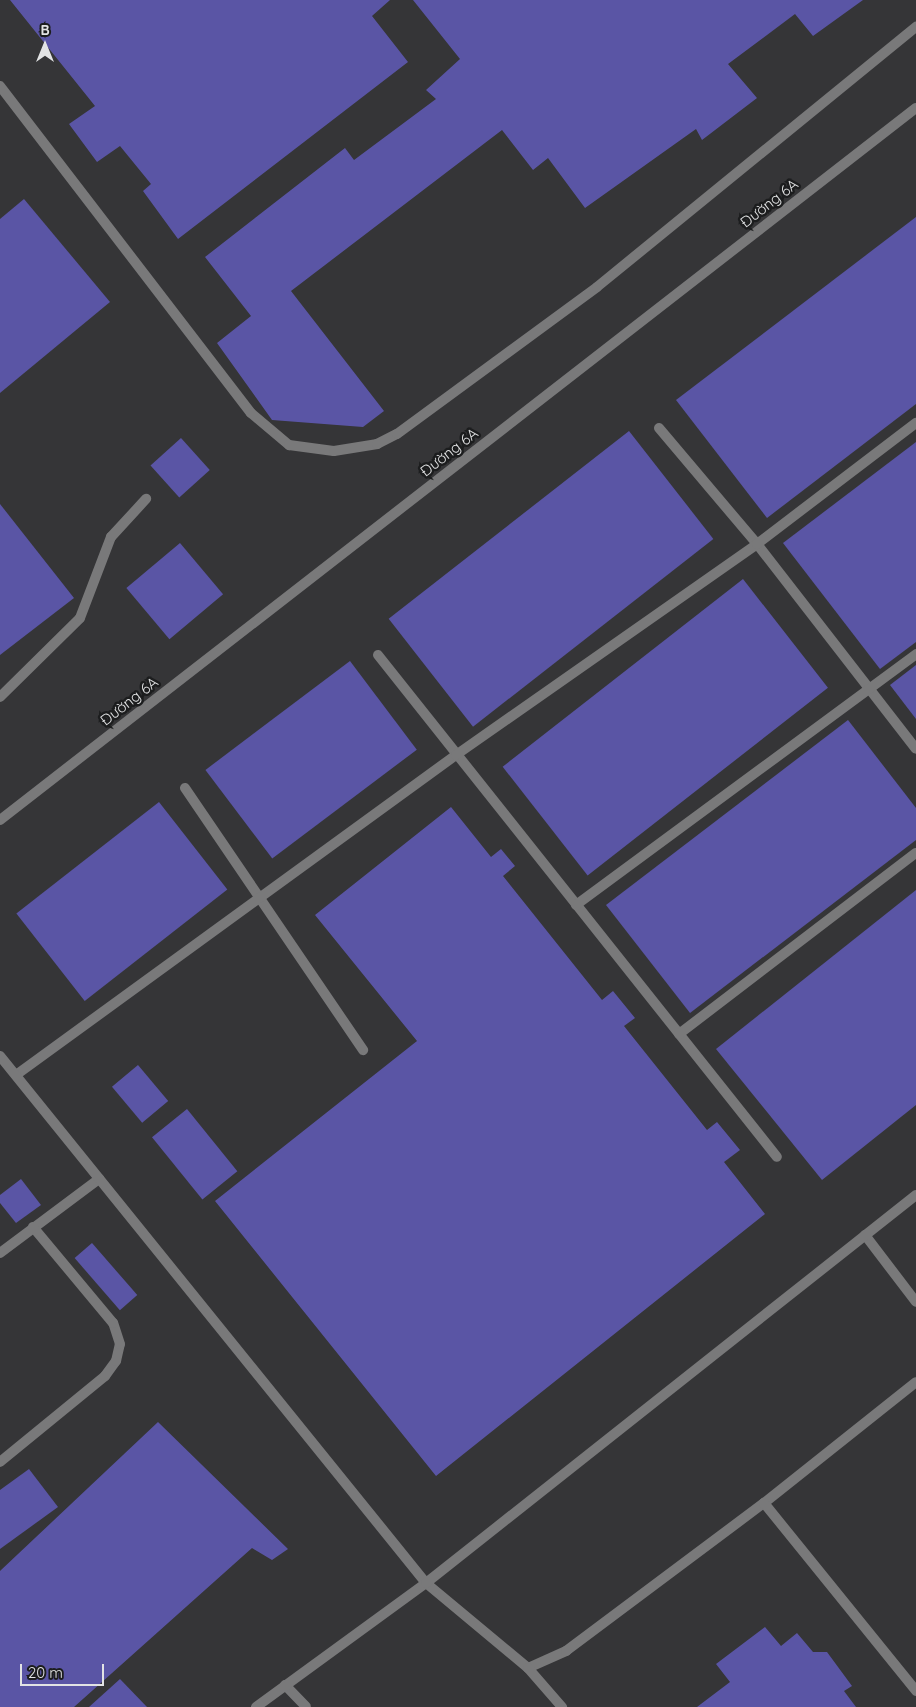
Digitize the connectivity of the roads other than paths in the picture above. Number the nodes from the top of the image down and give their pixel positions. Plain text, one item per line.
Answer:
1 (916, 27) edge
2 (0, 86) edge
3 (916, 108) edge
4 (916, 423) edge
5 (659, 428) dead end
6 (146, 499) dead end
7 (757, 544) junction
8 (916, 654) edge
9 (378, 655) dead end
10 (870, 689) junction
11 (0, 697) edge
12 (916, 749) edge
13 (456, 755) junction
14 (185, 788) dead end
15 (0, 820) edge
16 (916, 853) edge
17 (258, 901) junction
18 (576, 905) junction
19 (679, 1034) junction
20 (363, 1050) dead end
21 (0, 1056) edge
22 (16, 1075) junction
23 (777, 1157) dead end
24 (99, 1179) junction
25 (916, 1195) edge
26 (33, 1227) junction
27 (865, 1235) junction
28 (0, 1254) edge
29 (916, 1302) edge
30 (916, 1382) edge
31 (0, 1462) edge
32 (764, 1503) junction
33 (426, 1583) junction
34 (528, 1668) junction
35 (285, 1685) junction
36 (916, 1691) edge
37 (256, 1707) edge
38 (306, 1707) edge
39 (562, 1707) edge

1 - 2 street
3 - 15 street, Đường 6A
4 - 7 street
5 - 7 street
6 - 11 street
7 - 10 street
7 - 13 street
8 - 10 street
9 - 13 street
10 - 12 street
10 - 18 street
13 - 17 street
13 - 18 street
14 - 17 street
16 - 19 street
17 - 20 street
17 - 22 street
18 - 19 street
19 - 23 street
21 - 22 street
22 - 24 street
24 - 26 street
24 - 33 street
25 - 27 street
26 - 28 street
26 - 31 street
27 - 29 street
27 - 33 street
30 - 32 street
32 - 34 street
32 - 36 street
33 - 34 street
33 - 35 street
34 - 39 street
35 - 37 street
35 - 38 street

